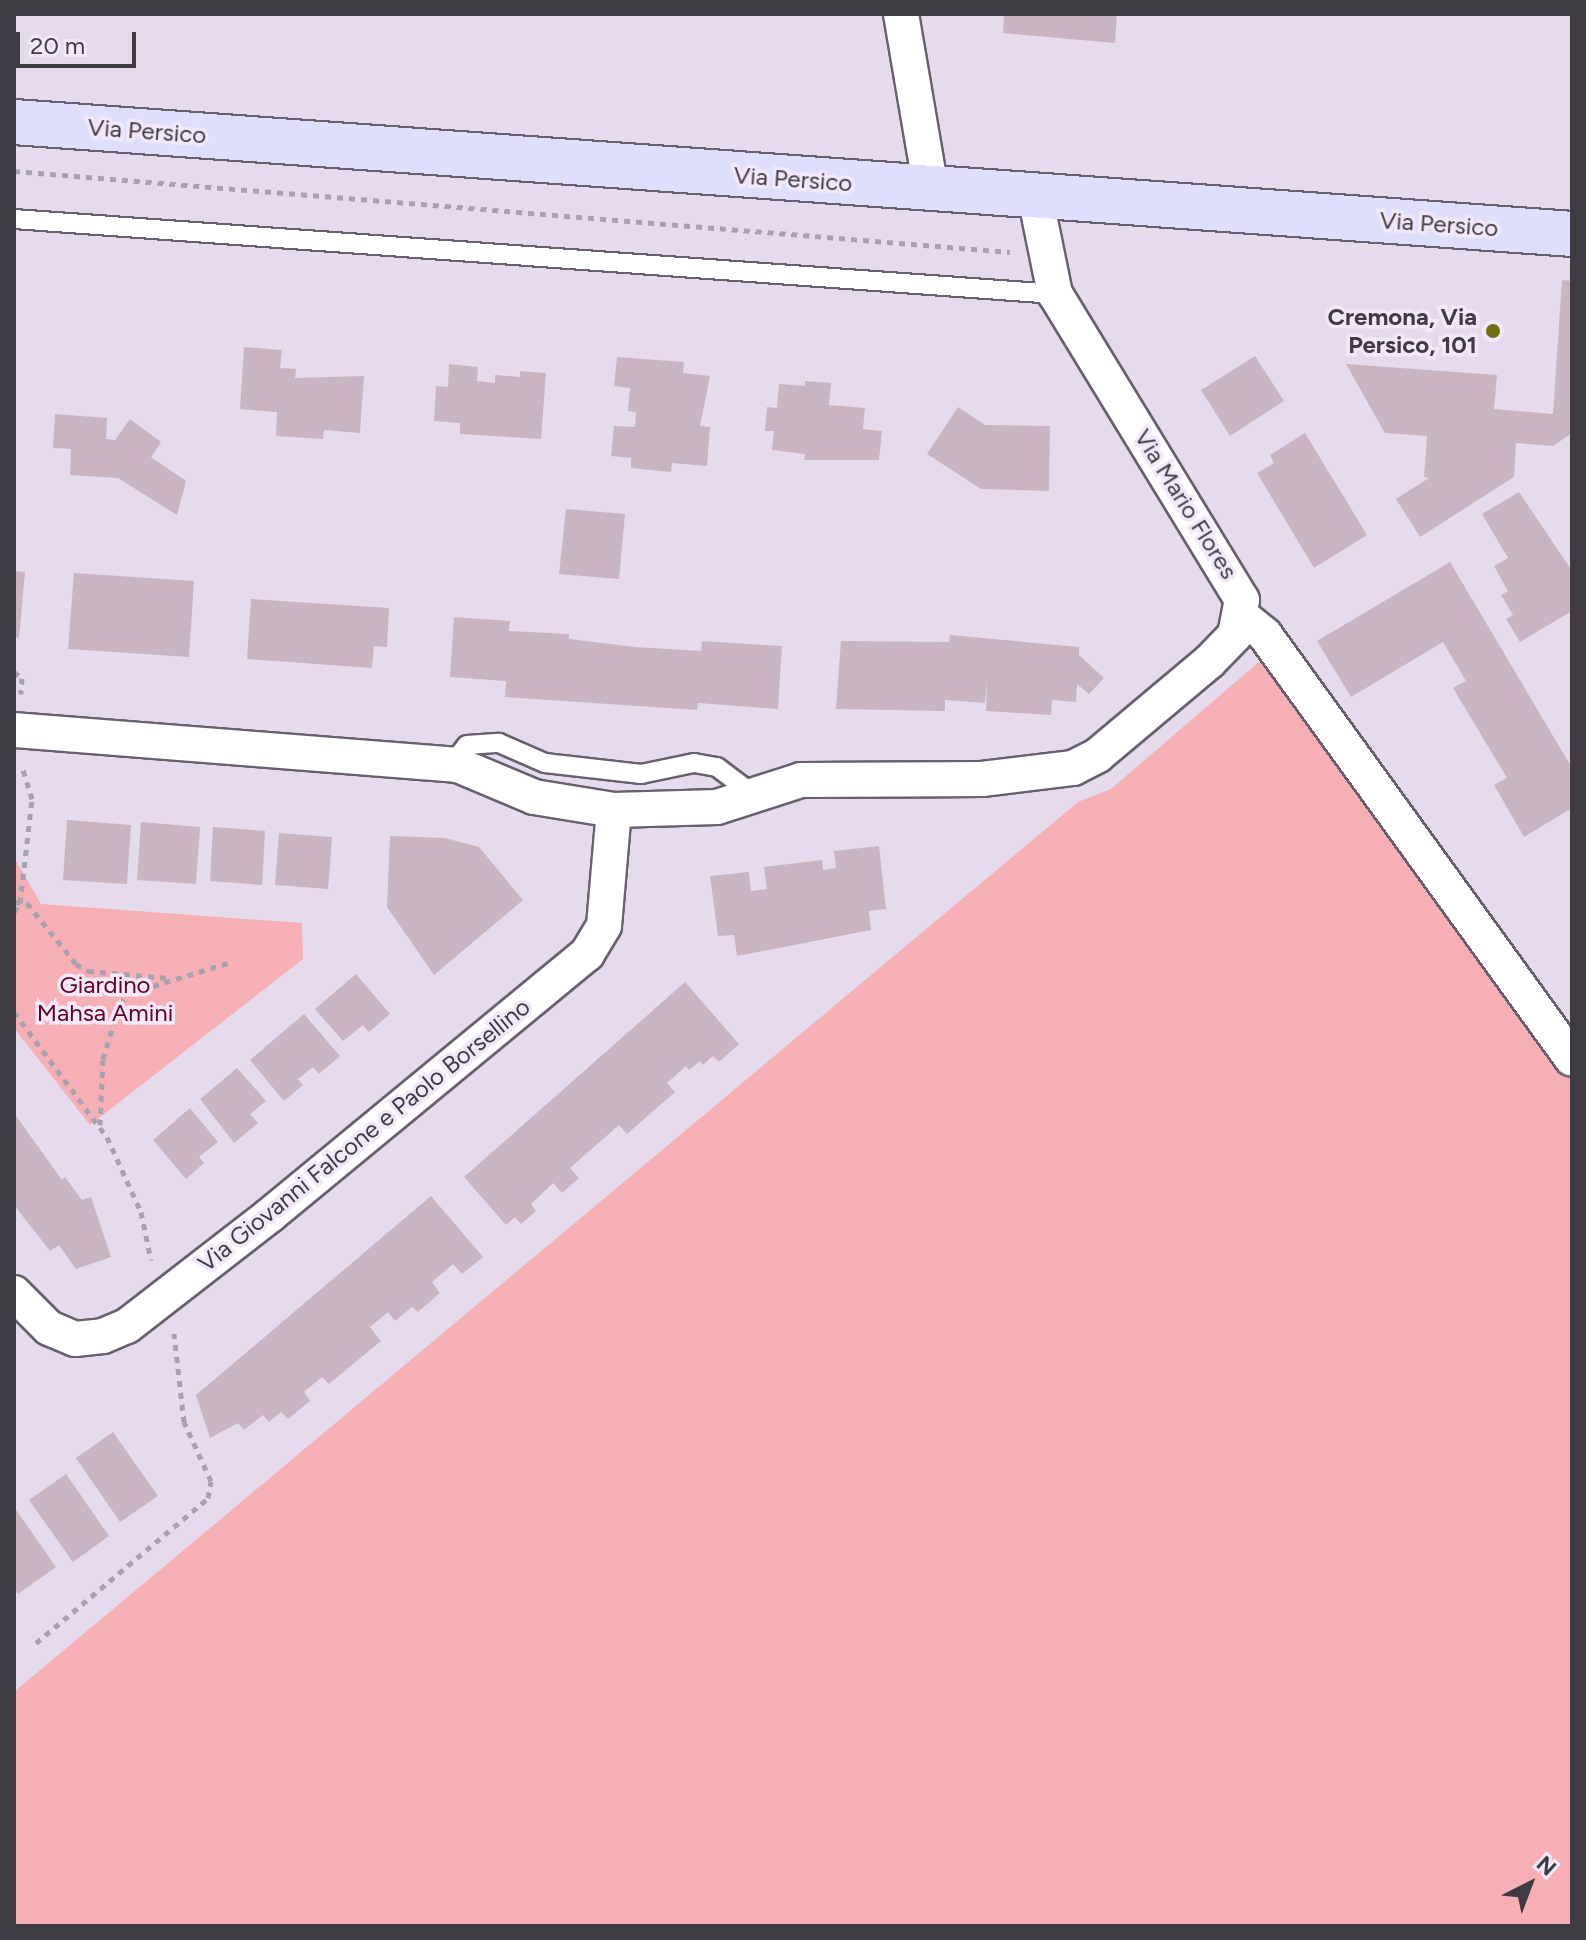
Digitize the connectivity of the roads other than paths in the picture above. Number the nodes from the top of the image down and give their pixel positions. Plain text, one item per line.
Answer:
1 (901, 14) edge
2 (14, 122) edge
3 (931, 189) junction
4 (1035, 196) junction
5 (14, 219) edge
6 (1572, 234) edge
7 (1055, 294) junction
8 (1243, 617) junction
9 (16, 730) edge
10 (452, 764) junction
11 (754, 795) junction
12 (614, 810) junction
13 (1572, 1059) edge
14 (14, 1293) edge

1 - 3 street
2 - 3 street, Via Persico
3 - 4 street, Via Persico
4 - 6 street, Via Persico
4 - 7 street, Via Mario Flores
5 - 7 lane
7 - 8 street, Via Mario Flores
8 - 11 street
8 - 13 street
9 - 10 street
10 - 11 lane
10 - 12 street
11 - 12 street
12 - 14 street, Via Giovanni Falcone e Paolo Borsellino

